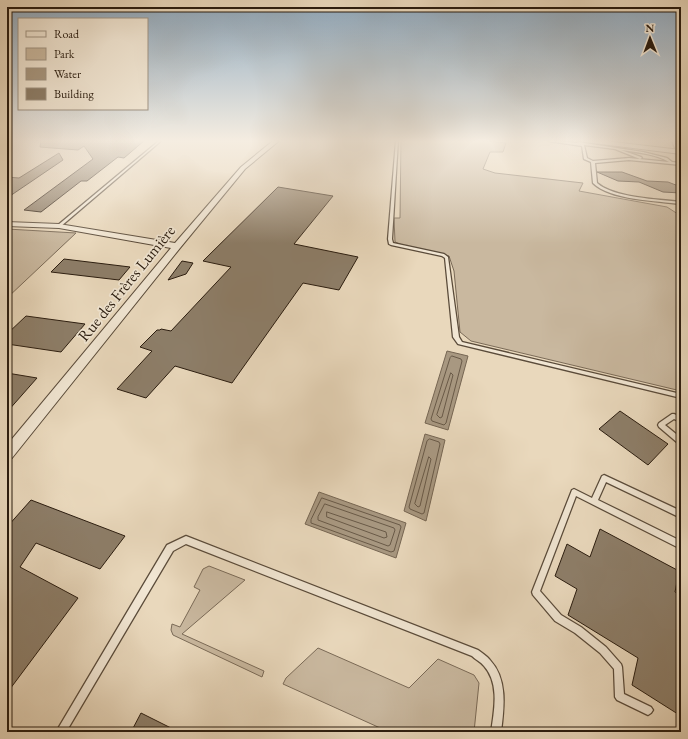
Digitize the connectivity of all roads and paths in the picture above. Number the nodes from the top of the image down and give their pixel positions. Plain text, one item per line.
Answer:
1 (119, 174) edge
2 (238, 174) edge
3 (395, 174) edge
4 (594, 174) edge
5 (681, 202) edge
6 (7, 224) edge
7 (59, 226) junction
8 (177, 246) junction
9 (681, 396) edge
10 (681, 420) edge
11 (681, 442) edge
12 (7, 454) edge
13 (594, 502) junction
14 (681, 515) edge
15 (681, 545) edge
16 (648, 710) dead end
17 (61, 732) edge
18 (496, 732) edge

1 - 7 lane
2 - 8 street, Rue des Frères Lumière
3 - 9 lane
4 - 5 lane
6 - 7 street
7 - 8 street
8 - 12 street, Rue des Frères Lumière
10 - 11 lane
13 - 14 lane
13 - 15 lane
13 - 16 lane
17 - 18 lane

